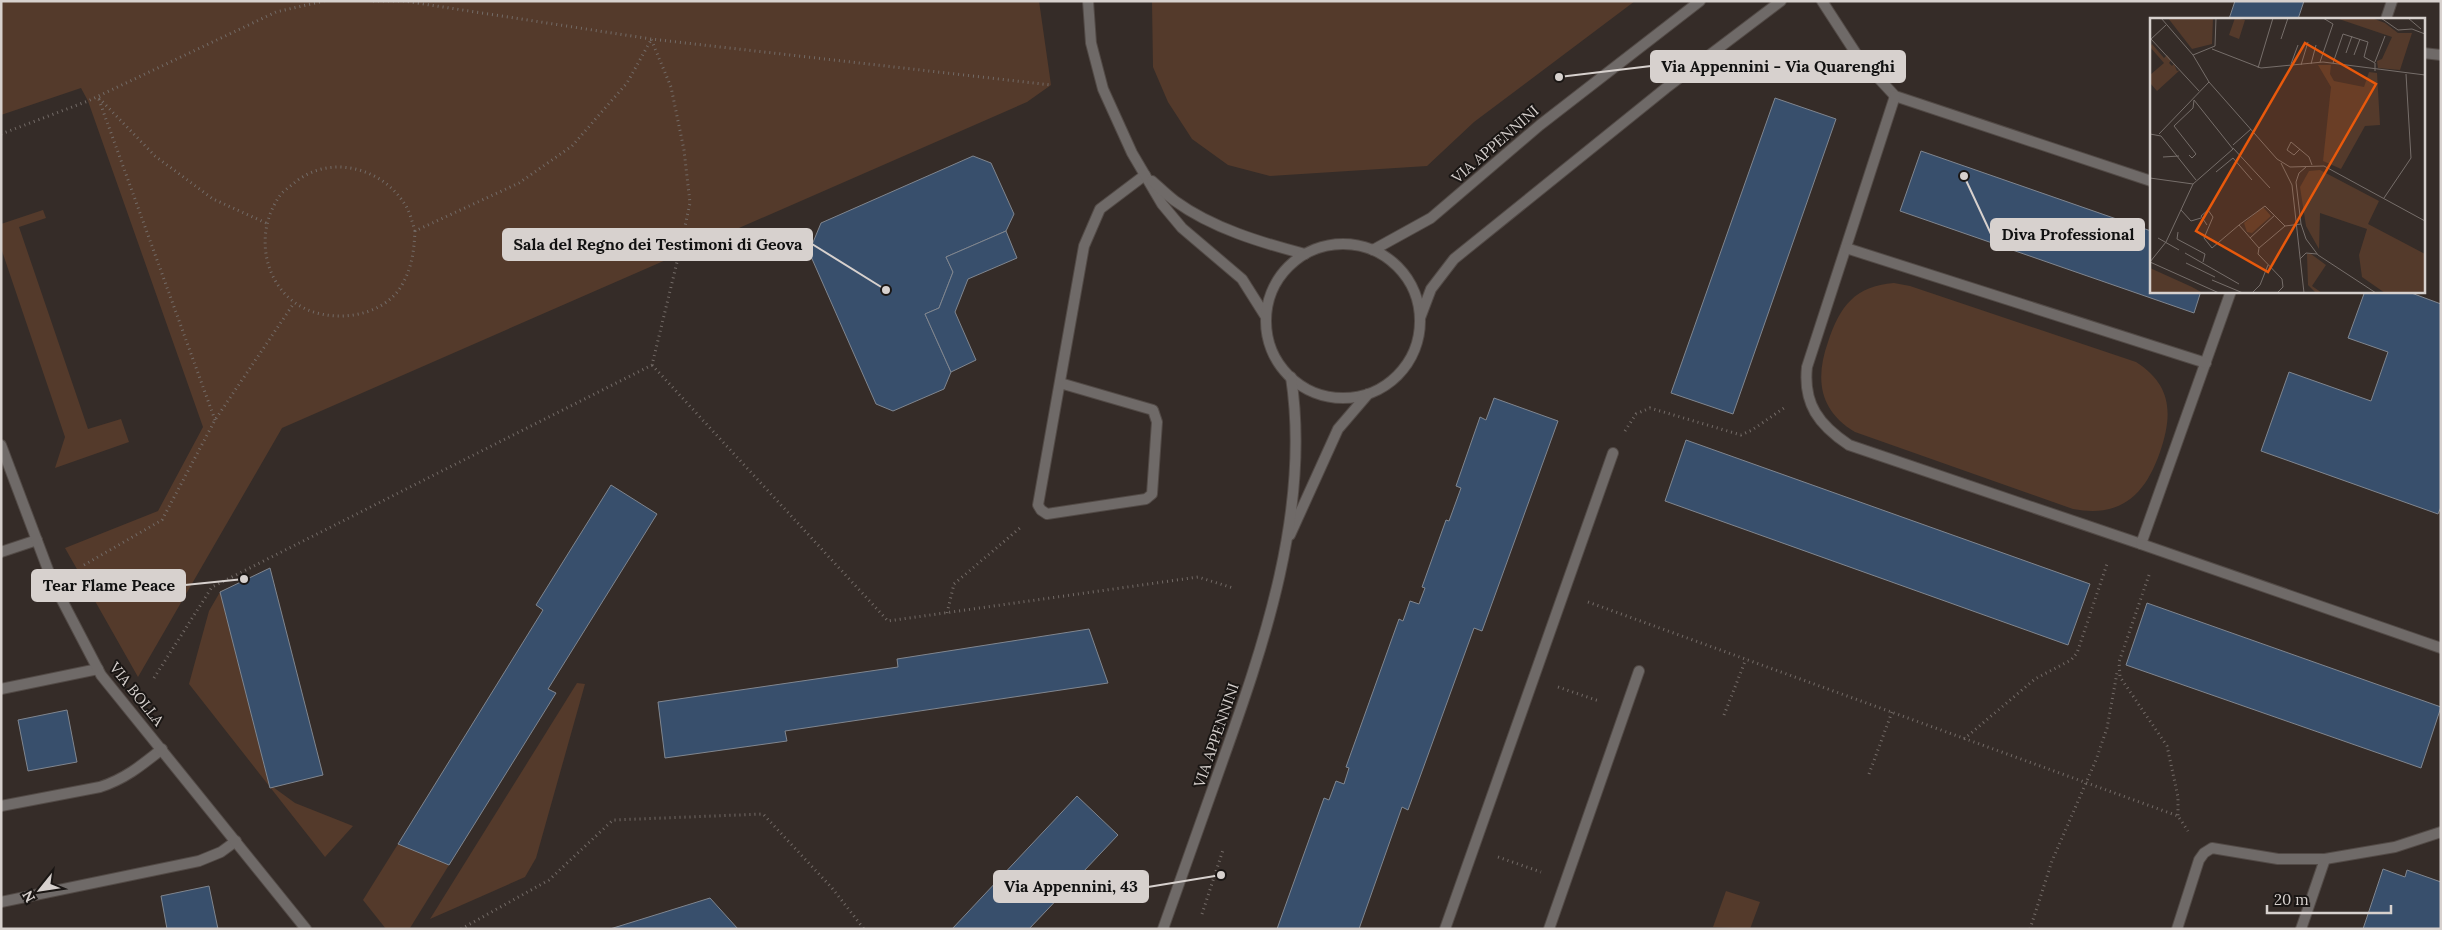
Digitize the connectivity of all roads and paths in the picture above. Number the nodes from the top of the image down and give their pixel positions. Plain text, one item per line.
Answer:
1 (324, 1) edge
2 (373, 1) edge
3 (1088, 1) edge
4 (1700, 1) edge
5 (1781, 1) edge
6 (1822, 1) edge
7 (2392, 1) edge
8 (2386, 18) edge
9 (652, 39) junction
10 (2424, 53) edge
11 (2441, 55) edge
12 (1050, 85) dead end
13 (1895, 96) junction
14 (98, 97) junction
15 (1, 134) edge
16 (1145, 174) junction
17 (2150, 181) edge
18 (266, 223) junction
19 (415, 231) junction
20 (1846, 248) junction
21 (1373, 250) junction
22 (1305, 254) junction
23 (2231, 292) edge
24 (294, 303) junction
25 (1266, 317) junction
26 (1420, 318) junction
27 (2206, 363) junction
28 (652, 365) junction
29 (1291, 377) junction
30 (1060, 384) junction
31 (1807, 391) junction
32 (1368, 394) junction
33 (215, 420) junction
34 (1, 445) edge
35 (1613, 453) joint
36 (1041, 510) junction
37 (2116, 536) junction
38 (37, 540) junction
39 (2141, 544) junction
40 (1285, 547) junction
41 (2158, 550) junction
42 (1, 552) edge
43 (84, 565) dead end
44 (1232, 588) dead end
45 (1564, 594) junction
46 (947, 612) junction
47 (2441, 648) edge
48 (1746, 659) junction
49 (98, 670) junction
50 (2118, 670) junction
51 (1638, 671) dead end
52 (154, 678) dead end
53 (1534, 678) junction
54 (1, 689) edge
55 (1625, 710) junction
56 (1892, 712) junction
57 (1724, 715) dead end
58 (1964, 739) junction
59 (162, 749) junction
60 (1868, 774) dead end
61 (2086, 783) junction
62 (1, 806) edge
63 (2178, 816) junction
64 (2441, 832) edge
65 (236, 841) junction
66 (1474, 848) junction
67 (1223, 849) dead end
68 (2204, 853) junction
69 (2326, 858) junction
70 (1566, 881) junction
71 (1, 902) edge
72 (1202, 914) dead end
73 (306, 929) edge
74 (461, 929) edge
75 (864, 929) edge
76 (1164, 929) edge
77 (1445, 929) edge
78 (1549, 929) edge
79 (2030, 929) edge
80 (2177, 929) edge
81 (2301, 929) edge

1 - 14 path
2 - 9 path
3 - 16 street
4 - 21 street, VIA APPENNINI
5 - 26 street, VIA APPENNINI
6 - 13 street
7 - 8 street
9 - 12 path
9 - 19 path
9 - 28 path
10 - 11 street
13 - 17 street
13 - 20 street
14 - 15 path
14 - 18 path
14 - 33 path
16 - 22 street
16 - 25 street
16 - 30 street
18 - 19 path
18 - 24 path
19 - 24 path
20 - 27 street
20 - 31 street
21 - 22 street
21 - 26 street, VIA APPENNINI
22 - 25 street
23 - 27 street
24 - 33 path
25 - 29 street
26 - 32 street, VIA APPENNINI
27 - 39 street
28 - 46 path
28 - 52 path
29 - 32 street, VIA APPENNINI
29 - 40 street, VIA APPENNINI
30 - 36 street
30 - 36 street
31 - 35 path
31 - 37 street
32 - 40 street, VIA APPENNINI
33 - 43 path
34 - 38 street, VIA BOLLA
35 - 45 street
36 - 46 path
37 - 39 street
37 - 58 path
38 - 42 street
38 - 49 street, VIA BOLLA
39 - 41 street
40 - 76 street, VIA APPENNINI
41 - 47 street
41 - 50 path
44 - 46 path
45 - 48 path
45 - 53 street
48 - 56 path
48 - 57 path
49 - 54 street
49 - 59 street, VIA BOLLA
50 - 61 path
50 - 63 path
51 - 55 street
53 - 55 path
53 - 66 street
55 - 70 street
56 - 58 path
56 - 60 path
58 - 61 path
59 - 62 street
59 - 65 street, VIA BOLLA
61 - 63 path
61 - 79 path
63 - 68 path
64 - 69 street
65 - 71 street
65 - 73 street, VIA BOLLA
66 - 70 path
66 - 77 street
67 - 72 path
68 - 69 street
68 - 80 street
69 - 81 street
70 - 78 street
74 - 75 path

